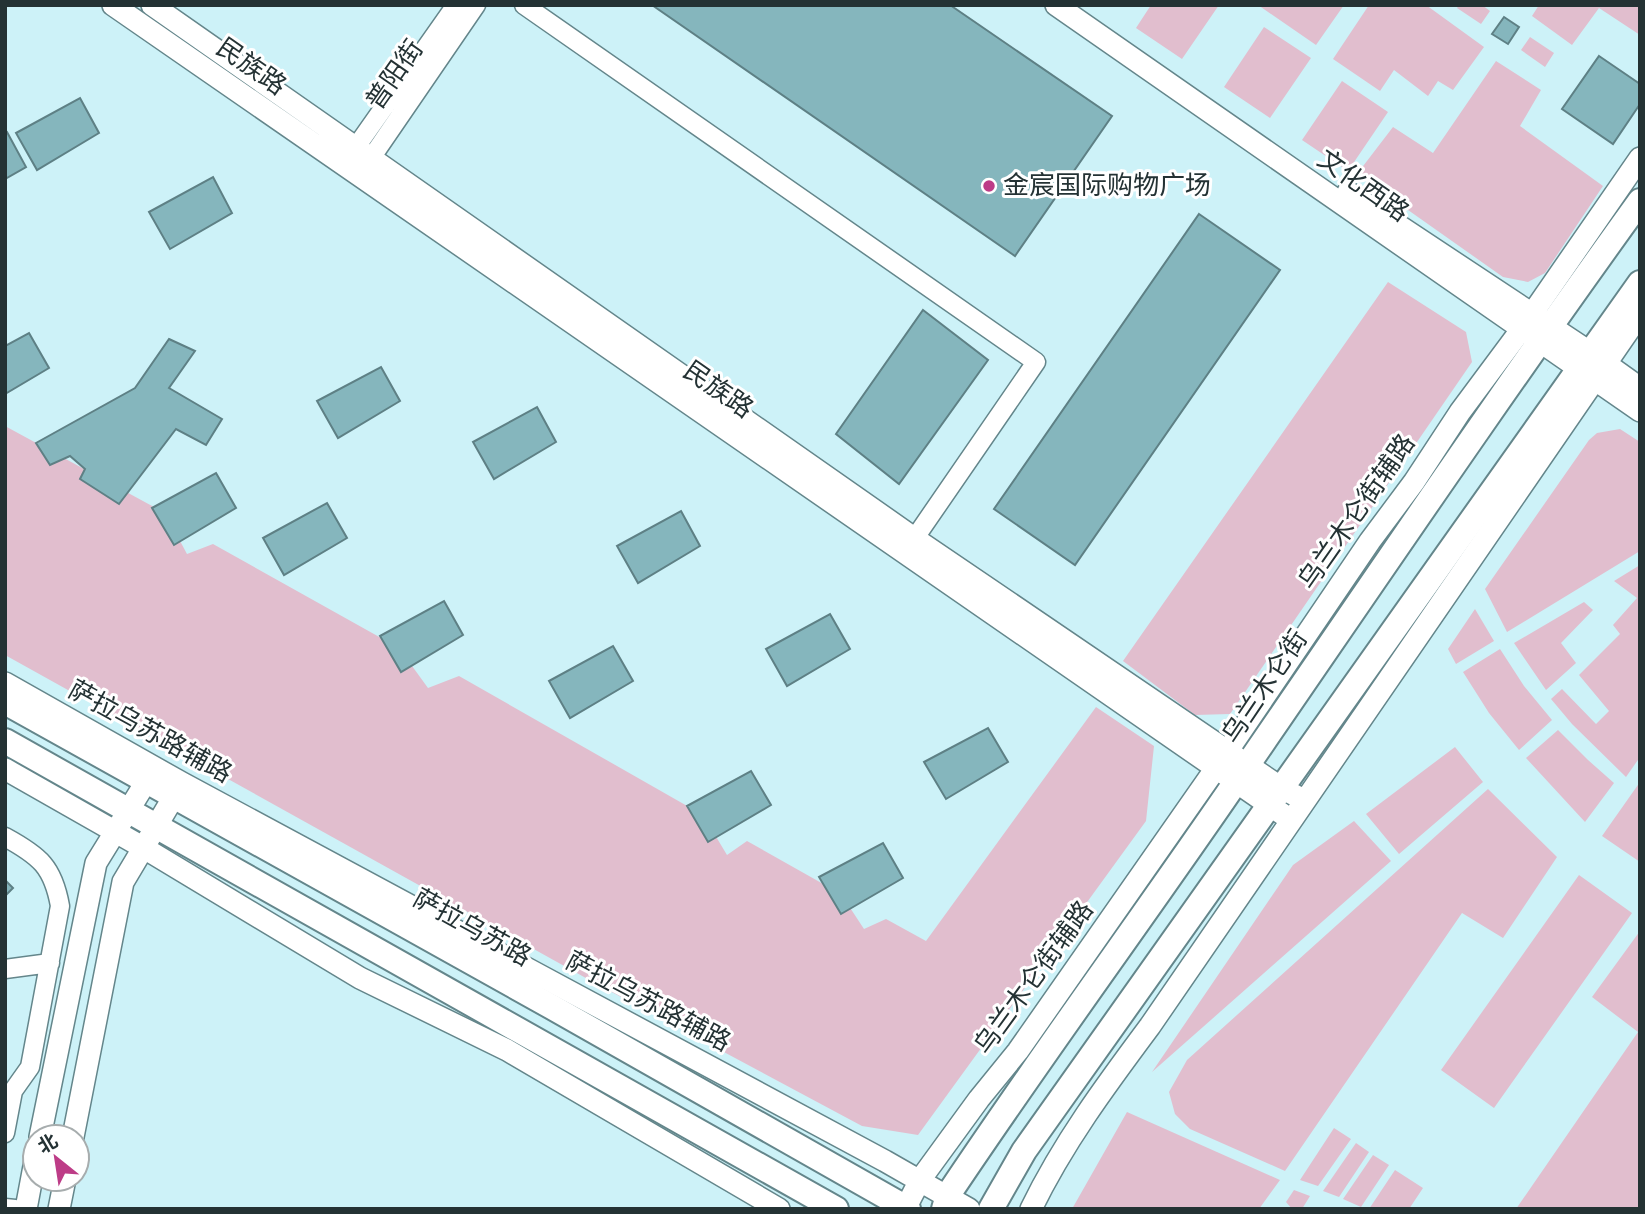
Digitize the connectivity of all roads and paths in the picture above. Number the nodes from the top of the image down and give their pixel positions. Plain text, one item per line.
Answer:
1 (113, 5) edge
2 (152, 5) edge
3 (456, 5) edge
4 (476, 5) edge
5 (524, 5) edge
6 (1056, 5) edge
7 (1076, 5) edge
8 (1640, 158) edge
9 (357, 162) junction
10 (1640, 201) edge
11 (1640, 283) edge
12 (1640, 314) edge
13 (1535, 328) junction
14 (1593, 366) junction
15 (1640, 388) edge
16 (1640, 411) edge
17 (909, 546) junction
18 (5, 683) edge
19 (5, 702) edge
20 (5, 741) edge
21 (1232, 766) junction
22 (5, 769) edge
23 (151, 775) junction
24 (178, 790) junction
25 (1286, 799) junction
26 (121, 822) junction
27 (5, 837) edge
28 (150, 838) junction
29 (50, 963) junction
30 (5, 969) edge
31 (43, 1123) edge
32 (76, 1123) edge
33 (5, 1133) edge
34 (920, 1180) junction
35 (946, 1202) edge
36 (5, 1208) edge
37 (906, 1208) edge
38 (15, 1209) edge
39 (779, 1209) edge
40 (836, 1209) edge
41 (970, 1209) edge
42 (991, 1209) edge
43 (1031, 1209) edge

1 - 9 street, 民族路
2 - 9 street, 民族路
3 - 9 street, 普阳街
4 - 9 street, 普阳街
5 - 17 street
6 - 13 street, 文化西路
7 - 13 street, 文化西路
8 - 13 street
9 - 17 street, 民族路
10 - 13 main road, 乌兰木仑街
11 - 14 main road
12 - 14 street
13 - 14 street, 文化西路
13 - 21 main road, 乌兰木仑街
14 - 15 street, 文化西路
14 - 16 street, 文化西路
14 - 25 main road
17 - 21 street, 民族路
18 - 23 street, 萨拉乌苏路辅路
19 - 23 main road, 萨拉乌苏路
20 - 26 main road
21 - 25 street, 民族路
21 - 34 street, 乌兰木仑街辅路
21 - 35 main road, 乌兰木仑街
22 - 26 street
23 - 24 main road, 萨拉乌苏路
23 - 26 street
24 - 28 street
24 - 34 street, 萨拉乌苏路辅路
24 - 37 main road, 萨拉乌苏路
25 - 42 main road
25 - 43 street, 民族路
26 - 28 main road
26 - 31 street
27 - 29 street
28 - 32 street
28 - 39 street
28 - 40 main road
29 - 30 street
29 - 33 street
34 - 35 street, 萨拉乌苏路辅路
34 - 37 street, 乌兰木仑街辅路
35 - 41 street, 萨拉乌苏路辅路
36 - 38 street

